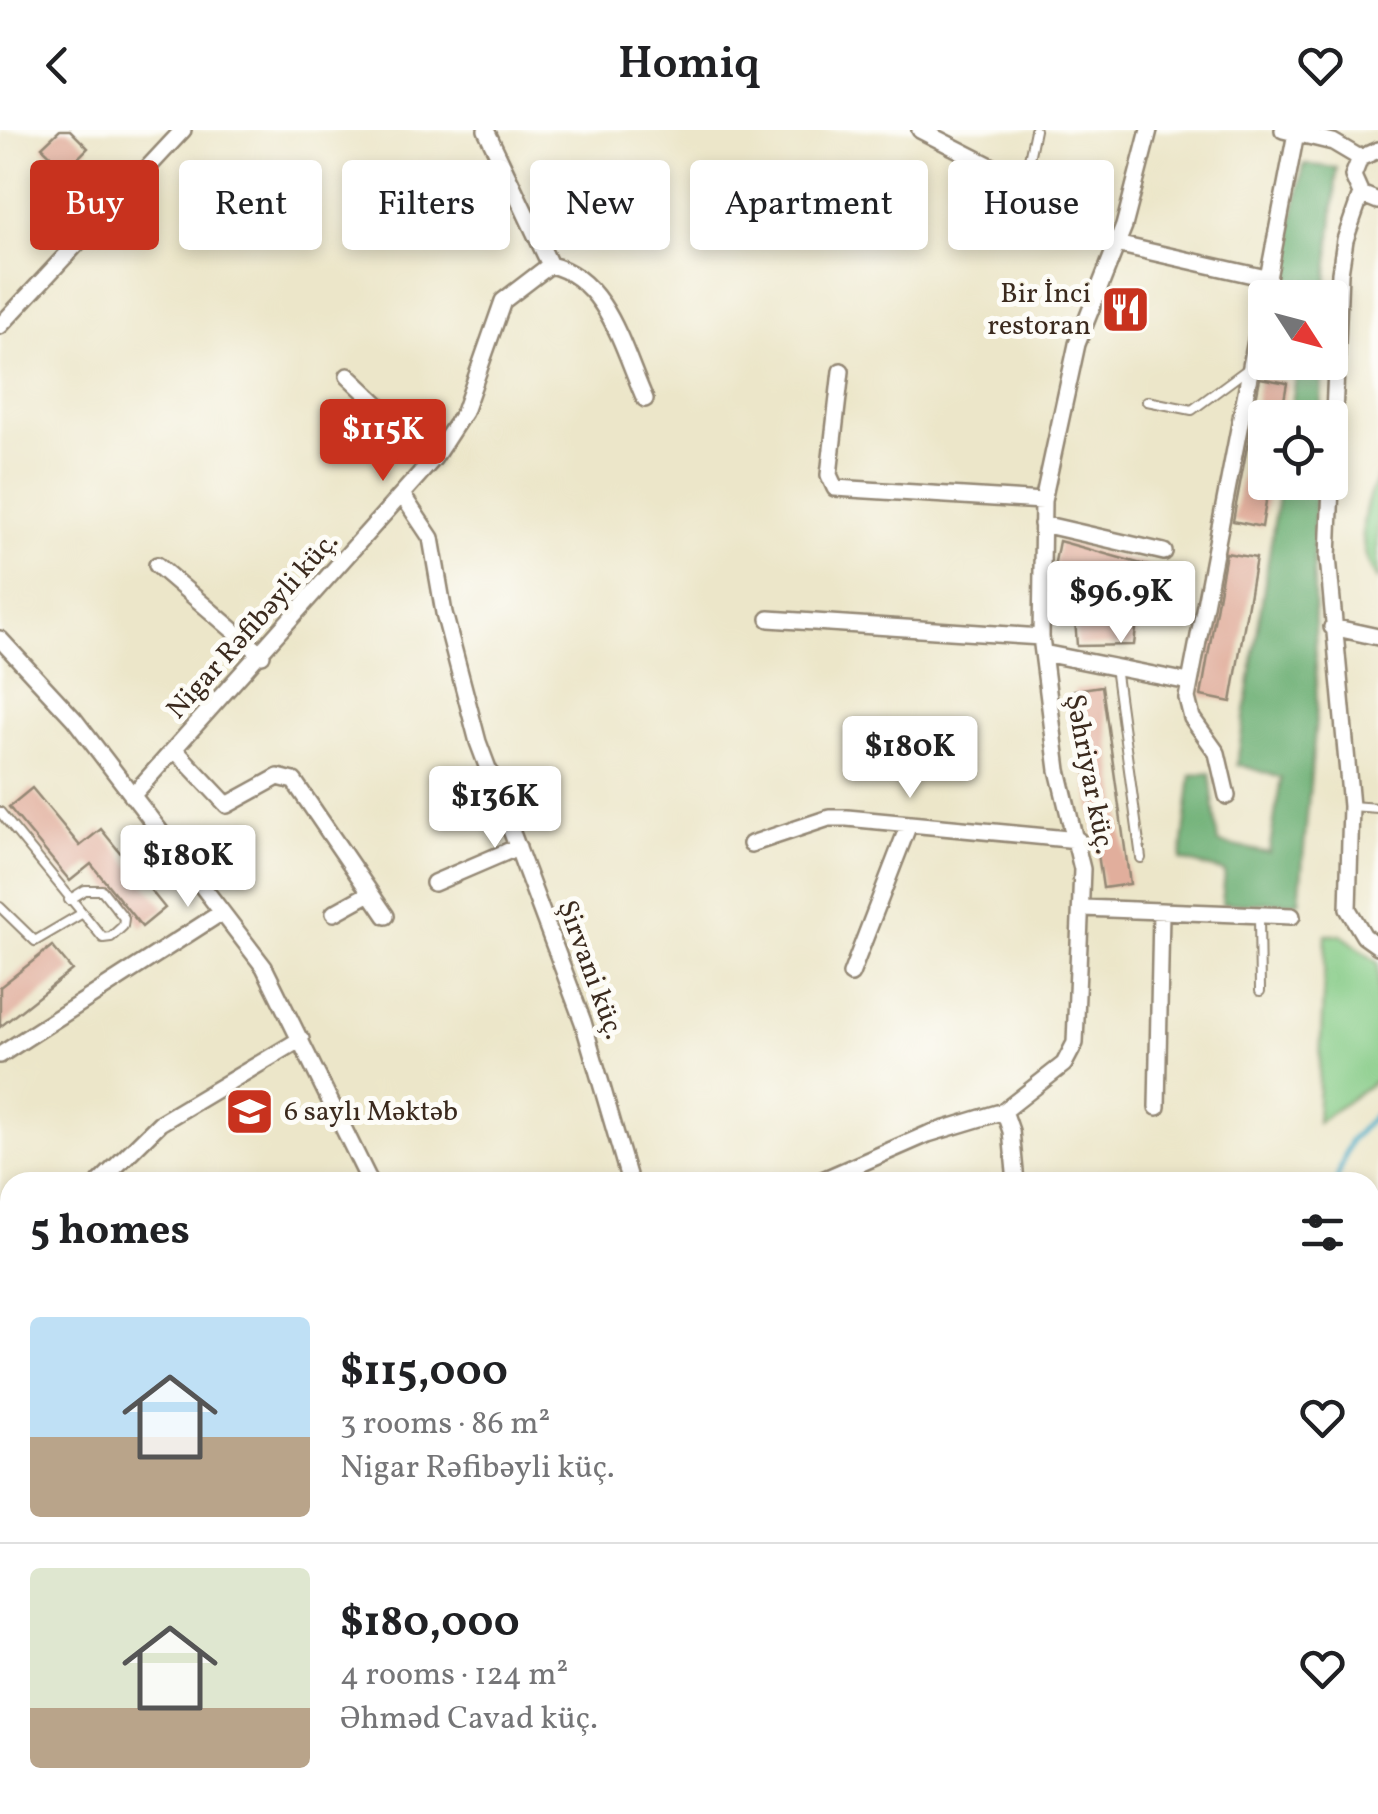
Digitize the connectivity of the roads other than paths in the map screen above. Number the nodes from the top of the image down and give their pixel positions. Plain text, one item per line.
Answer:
1 (182, 130) edge
2 (486, 130) edge
3 (920, 130) edge
4 (1035, 130) edge
5 (1149, 130) edge
6 (1289, 132) edge
7 (1378, 150) edge
8 (1360, 158) junction
9 (979, 160) edge
10 (1029, 160) edge
11 (1361, 194) junction
12 (1378, 201) edge
13 (1116, 244) junction
14 (550, 265) junction
15 (1266, 278) joint
16 (0, 326) edge
17 (1248, 369) edge
18 (841, 371) dead end
19 (1248, 373) edge
20 (348, 376) dead end
21 (645, 399) dead end
22 (1147, 402) dead end
23 (434, 458) junction
24 (403, 496) junction
25 (1044, 501) junction
26 (1042, 524) junction
27 (1164, 552) dead end
28 (157, 565) dead end
29 (769, 619) dead end
30 (1332, 627) junction
31 (1378, 637) edge
32 (0, 639) edge
33 (1042, 645) junction
34 (262, 656) junction
35 (1115, 668) junction
36 (1189, 682) junction
37 (176, 751) junction
38 (132, 796) junction
39 (1227, 796) dead end
40 (1351, 806) junction
41 (1378, 808) edge
42 (0, 812) edge
43 (910, 824) junction
44 (1078, 840) junction
45 (751, 844) dead end
46 (518, 846) junction
47 (1141, 858) dead end
48 (434, 883) dead end
49 (370, 893) junction
50 (69, 900) junction
51 (0, 907) edge
52 (1084, 908) junction
53 (334, 913) dead end
54 (81, 914) junction
55 (220, 914) junction
56 (1161, 914) junction
57 (386, 916) dead end
58 (1260, 916) junction
59 (1292, 916) dead end
60 (1378, 946) edge
61 (852, 974) dead end
62 (1260, 991) dead end
63 (301, 1039) junction
64 (0, 1055) edge
65 (1157, 1107) dead end
66 (1004, 1112) junction
67 (110, 1172) edge
68 (365, 1172) edge
69 (627, 1172) edge
70 (841, 1172) edge
71 (1015, 1172) edge

1 - 16 street
2 - 14 street
3 - 9 street
4 - 10 lane
5 - 13 street, Şəhriyar küç.
6 - 8 street
6 - 15 street
7 - 8 street
8 - 11 street
11 - 12 street
11 - 30 street
13 - 15 street
13 - 25 street, Şəhriyar küç.
14 - 21 street
14 - 23 street, Nigar Rəfibəyli küç.
17 - 22 lane
18 - 25 street
19 - 36 street
20 - 23 street
23 - 24 street, Nigar Rəfibəyli küç.
24 - 34 street, Nigar Rəfibəyli küç.
24 - 46 street, Şirvani küç.
25 - 26 street, Şəhriyar küç.
26 - 27 street
26 - 33 street, Şəhriyar küç.
28 - 34 street
29 - 33 street
30 - 31 street
30 - 40 street
32 - 38 street
33 - 35 street
33 - 44 street, Şəhriyar küç.
34 - 37 street, Nigar Rəfibəyli küç.
35 - 36 street
35 - 47 lane
36 - 39 street
37 - 38 street, Nigar Rəfibəyli küç.
37 - 49 street
38 - 55 street
40 - 41 lane
40 - 60 street
42 - 50 lane
43 - 44 street
43 - 45 street
43 - 61 street
44 - 52 street, Şəhriyar küç.
46 - 48 street
46 - 69 street, Şirvani küç.
49 - 53 street
49 - 57 street
50 - 54 lane
50 - 54 lane
51 - 54 lane
52 - 56 street
52 - 66 street, Şəhriyar küç.
55 - 63 street
55 - 64 street
56 - 58 street
56 - 65 street
58 - 59 street
58 - 62 lane
63 - 67 street
63 - 68 street
66 - 70 street
66 - 71 street

